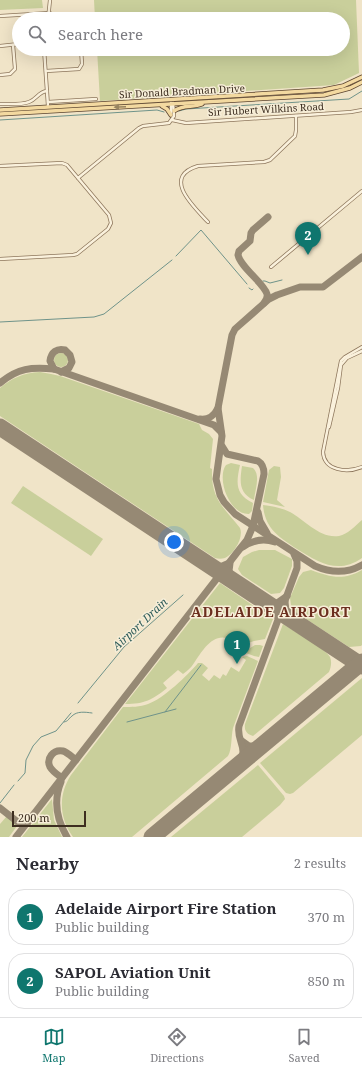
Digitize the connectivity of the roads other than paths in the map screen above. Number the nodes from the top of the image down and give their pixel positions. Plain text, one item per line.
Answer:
1 (50, 0) edge
2 (50, 12) edge
3 (12, 15) edge
4 (0, 16) edge
5 (12, 45) edge
6 (0, 46) edge
7 (14, 56) edge
8 (45, 56) edge
9 (81, 56) edge
10 (46, 71) junction
11 (0, 75) edge
12 (362, 77) edge
13 (362, 82) edge
14 (47, 90) junction
15 (96, 99) dead end
16 (172, 100) junction
17 (205, 102) junction
18 (0, 104) edge
19 (48, 104) junction
20 (172, 104) junction
21 (158, 105) junction
22 (0, 110) edge
23 (362, 110) edge
24 (42, 111) junction
25 (52, 111) junction
26 (174, 111) junction
27 (0, 115) edge
28 (171, 115) junction
29 (296, 116) junction
30 (172, 120) junction
31 (0, 166) edge
32 (78, 178) junction
33 (362, 191) edge
34 (208, 222) dead end
35 (0, 259) edge
36 (271, 267) dead end
37 (362, 347) edge
38 (362, 351) edge
39 (328, 431) junction
40 (362, 467) edge

1 - 2 street
3 - 4 street
5 - 6 street
7 - 11 street
8 - 10 street
9 - 10 street
10 - 14 street
12 - 16 main road, Sir Donald Bradman Drive
13 - 17 main road, Sir Donald Bradman Drive
14 - 18 street
14 - 19 street
15 - 19 street, Sir Donald Bradman Drive
16 - 19 main road, Sir Donald Bradman Drive
16 - 20 street
17 - 20 main road, Sir Donald Bradman Drive
17 - 26 main road
19 - 22 main road, Sir Donald Bradman Drive
19 - 24 main road
19 - 25 main road
20 - 21 main road, Sir Donald Bradman Drive
20 - 26 street
20 - 28 street
21 -> 25 main road, Sir Donald Bradman Drive
21 - 28 main road
23 - 29 street, Sir Hubert Wilkins Road
24 - 25 main road, Sir Donald Bradman Drive
24 - 27 main road, Sir Donald Bradman Drive
26 - 30 street
28 - 30 street
29 - 30 street, Sir Hubert Wilkins Road
29 - 34 street
30 - 32 street
31 - 32 street
32 - 35 street
33 - 36 street
37 - 39 street
38 - 39 street
39 - 40 street

